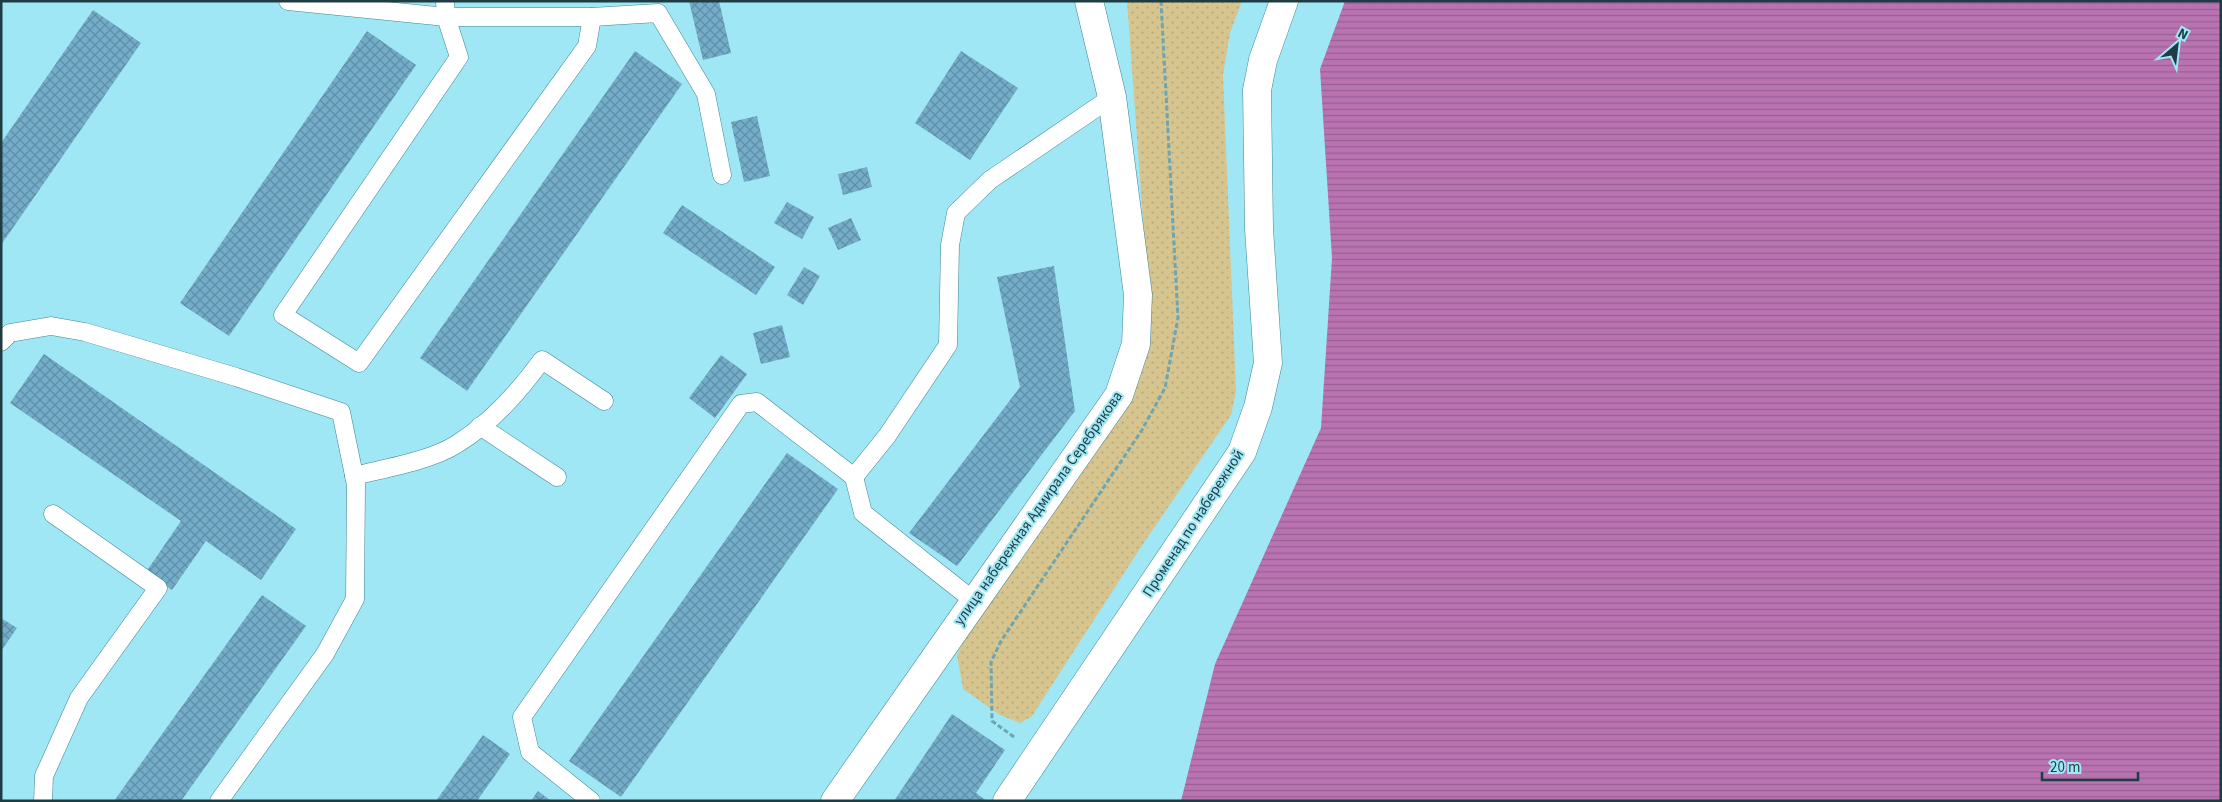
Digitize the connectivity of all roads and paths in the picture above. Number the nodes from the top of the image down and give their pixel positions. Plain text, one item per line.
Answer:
1 (288, 1) edge
2 (1284, 1) edge
3 (1089, 3) edge
4 (446, 9) edge
5 (592, 17) junction
6 (1112, 97) junction
7 (722, 175) dead end
8 (1, 342) edge
9 (604, 401) dead end
10 (480, 426) junction
11 (354, 476) junction
12 (557, 477) dead end
13 (854, 477) junction
14 (53, 514) dead end
15 (974, 602) junction
16 (43, 801) edge
17 (219, 801) edge
18 (591, 801) edge
19 (835, 801) edge
20 (1007, 801) edge

1 - 4 lane
2 - 20 street, Променад по набережной
3 - 6 street, улица набережная Адмирала Серебрякова
4 - 5 lane
4 - 5 lane
5 - 7 lane
6 - 13 lane
6 - 15 street, улица набережная Адмирала Серебрякова
8 - 11 lane
9 - 10 lane
10 - 11 lane
10 - 12 lane
11 - 17 lane
13 - 15 lane
13 - 18 lane
14 - 16 lane
15 - 19 street, улица набережная Адмирала Серебрякова

